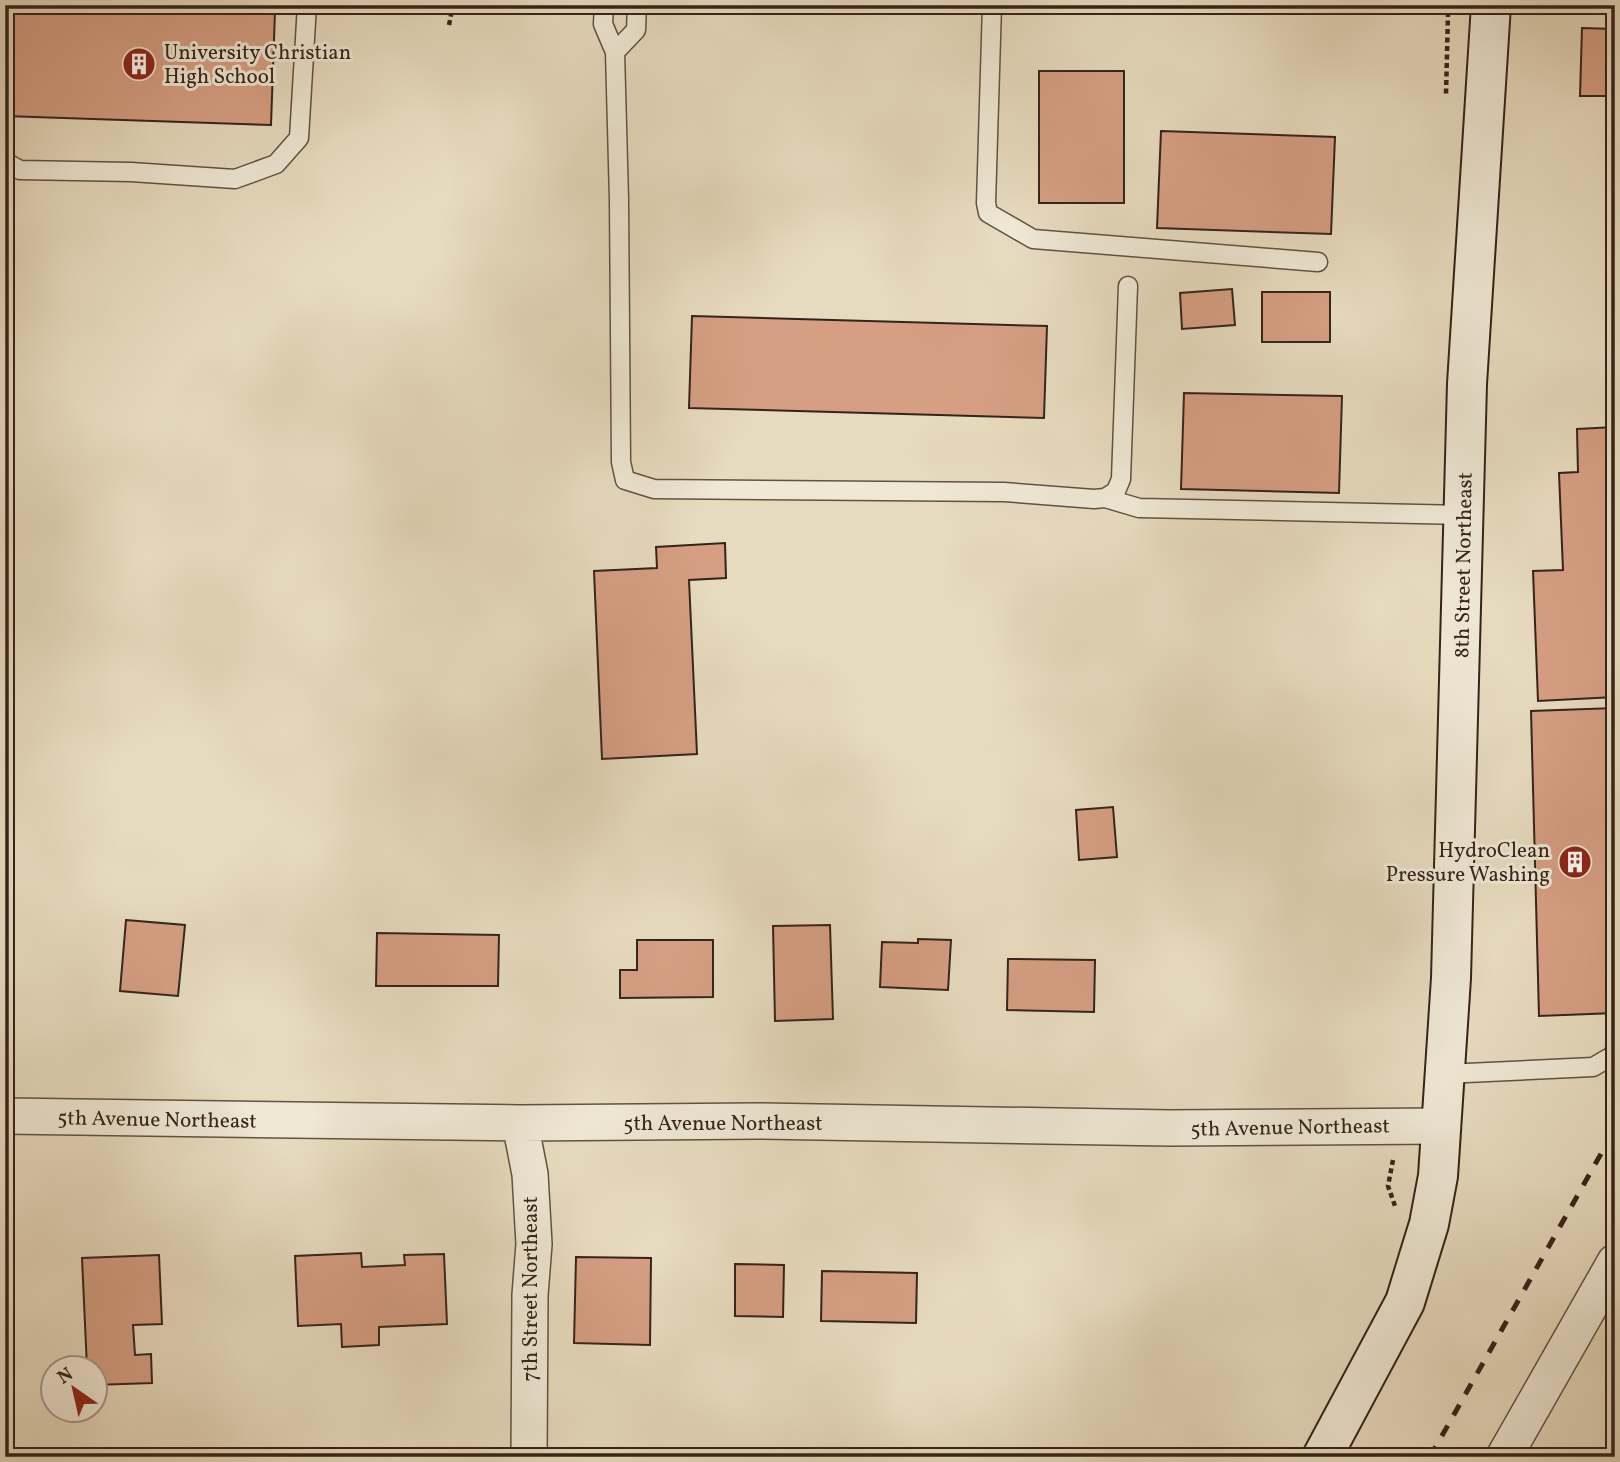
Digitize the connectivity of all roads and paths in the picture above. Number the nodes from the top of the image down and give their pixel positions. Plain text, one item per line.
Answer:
1 (307, 5) edge
2 (453, 5) edge
3 (604, 5) edge
4 (637, 5) edge
5 (992, 5) edge
6 (1490, 5) edge
7 (449, 25) dead end
8 (615, 52) junction
9 (5, 162) edge
10 (1318, 262) dead end
11 (1128, 286) dead end
12 (1105, 498) junction
13 (1464, 515) junction
14 (1615, 1051) edge
15 (1445, 1074) junction
16 (5, 1116) edge
17 (520, 1123) junction
18 (1442, 1126) junction
19 (1615, 1262) edge
20 (529, 1457) edge
21 (1322, 1457) edge
22 (1504, 1457) edge

1 - 9 lane
2 - 7 path
3 - 8 lane
4 - 8 lane
5 - 10 lane
6 - 13 main road, 8th Street Northeast
8 - 12 lane
11 - 12 lane
12 - 13 lane
13 - 15 main road, 8th Street Northeast
14 - 15 lane
15 - 18 main road, 8th Street Northeast
16 - 17 street, 5th Avenue Northeast
17 - 18 street, 5th Avenue Northeast
17 - 20 street, 7th Street Northeast
18 - 21 main road, 8th Street Northeast
19 - 22 street

